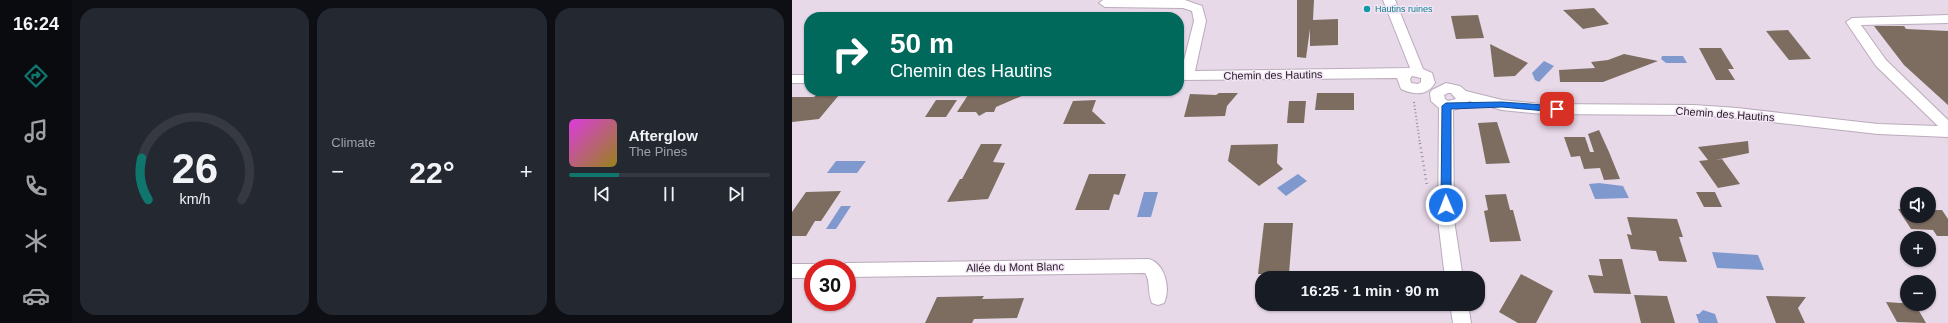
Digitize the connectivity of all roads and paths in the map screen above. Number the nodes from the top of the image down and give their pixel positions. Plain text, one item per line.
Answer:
1 (1390, 0) edge
2 (1105, 3) dead end
3 (1948, 19) edge
4 (1184, 73) edge
5 (1184, 76) edge
6 (792, 79) edge
7 (804, 79) edge
8 (1414, 81) junction
9 (1451, 101) junction
10 (1948, 128) edge
11 (1948, 132) edge
12 (1427, 189) dead end
13 (856, 270) edge
14 (792, 271) edge
15 (804, 271) edge
16 (1453, 271) edge
17 (1158, 297) dead end
18 (1460, 311) edge
19 (1462, 323) edge

1 - 8 street
2 - 4 street
3 - 10 street
5 - 8 street, Chemin des Hautins
6 - 7 street
8 - 9 street, Chemin des Hautins
8 - 9 street, Chemin des Hautins
8 - 12 path
9 - 11 street, Chemin des Hautins
9 - 16 street
13 - 17 street, Allée du Mont Blanc
14 - 15 street
18 - 19 street

